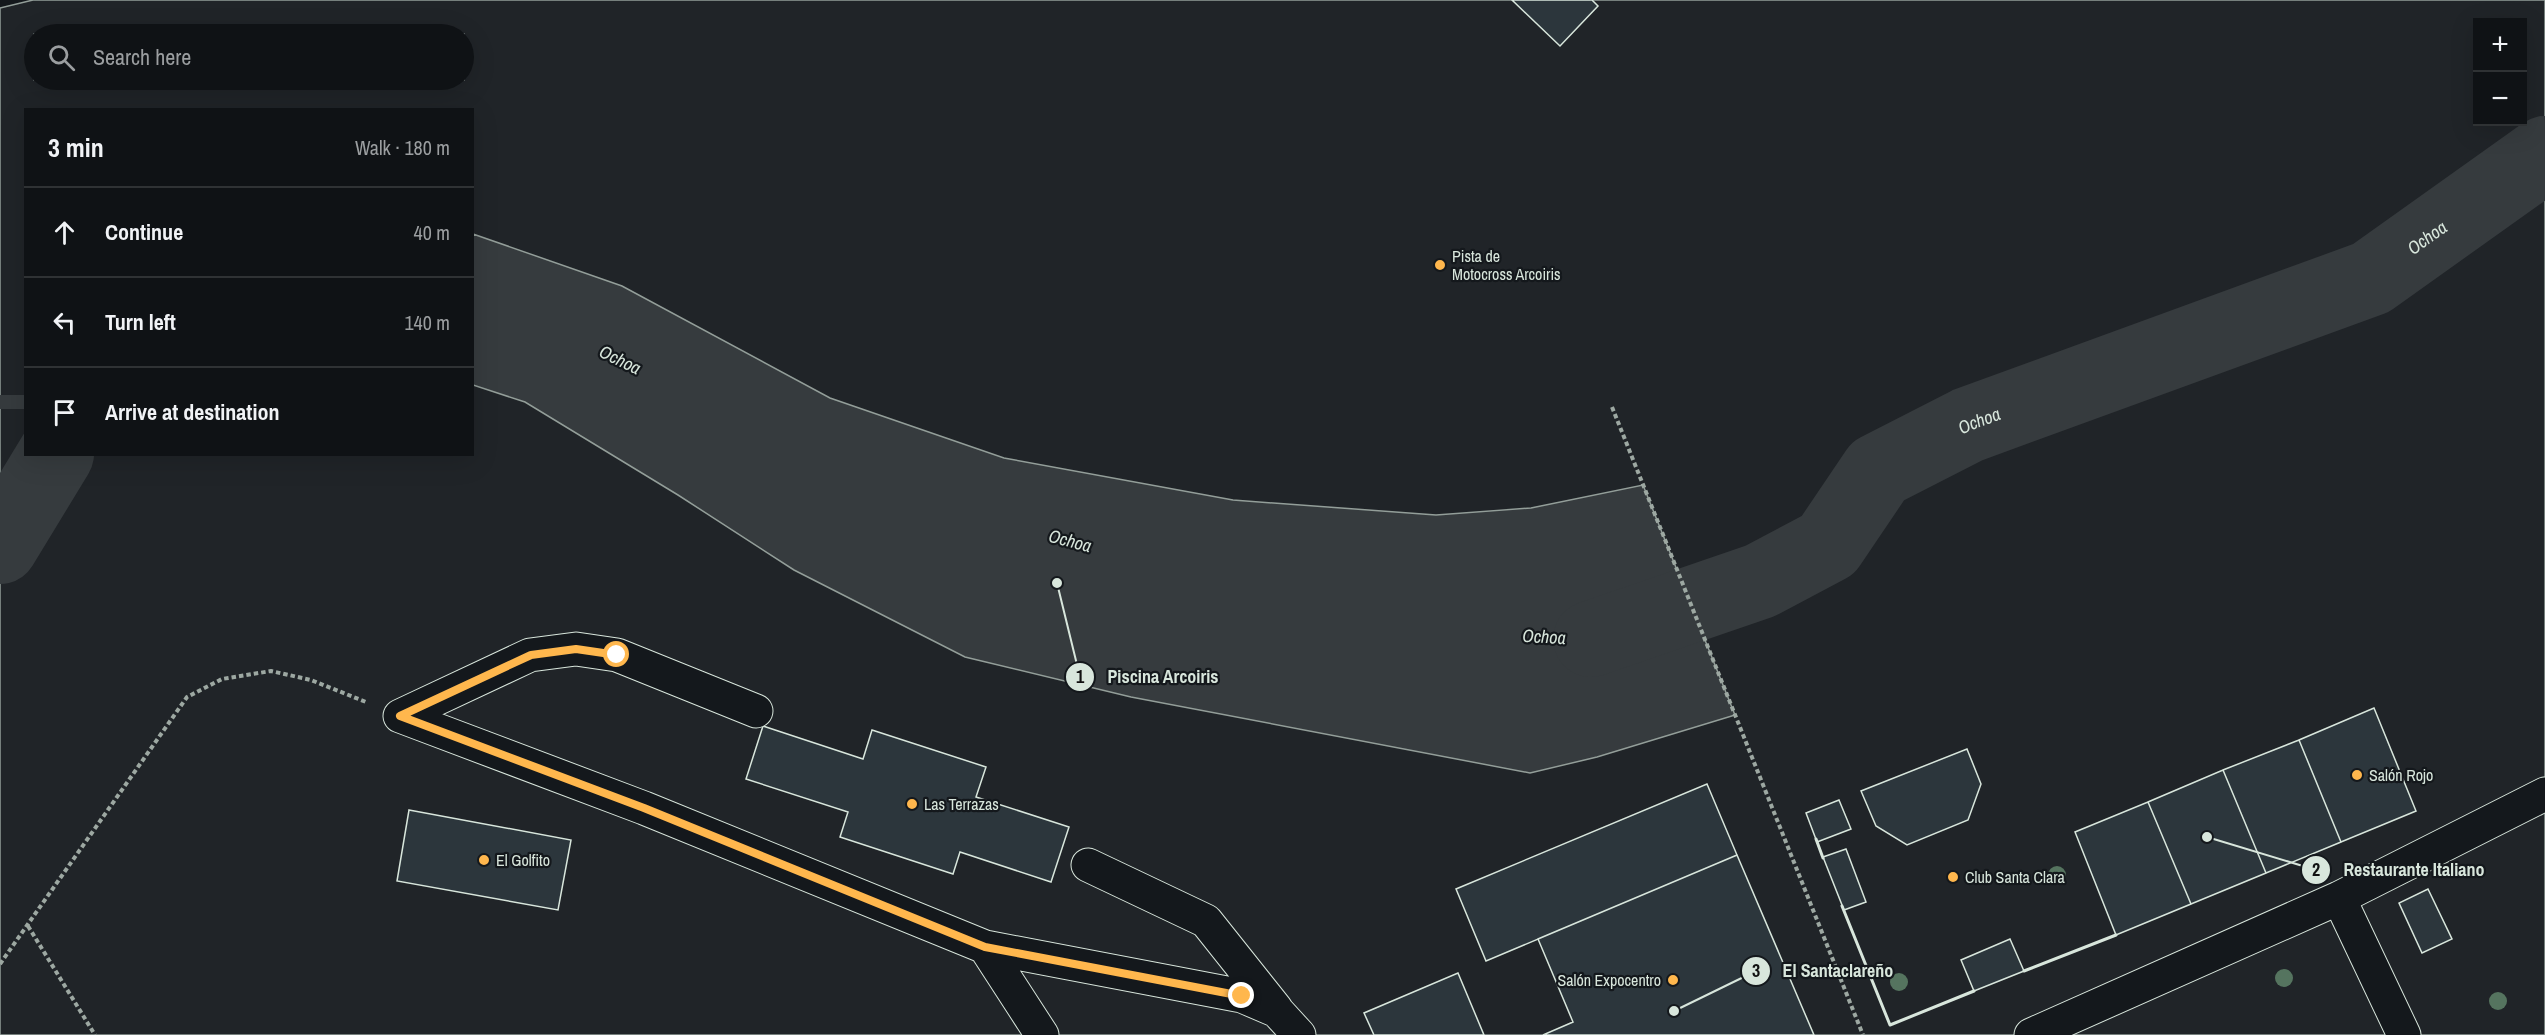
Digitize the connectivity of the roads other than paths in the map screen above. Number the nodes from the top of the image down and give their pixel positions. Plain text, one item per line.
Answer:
1 (756, 711) dead end
2 (2545, 794) edge
3 (1088, 865) dead end
4 (2339, 898) junction
5 (985, 947) junction
6 (1277, 1011) junction
7 (1027, 1027) edge
8 (1299, 1035) edge
9 (2031, 1035) edge
10 (2404, 1035) edge

1 - 5 street
2 - 4 street
3 - 6 street
4 - 9 street
4 - 10 street
5 - 6 street
5 - 7 street
6 - 8 street

